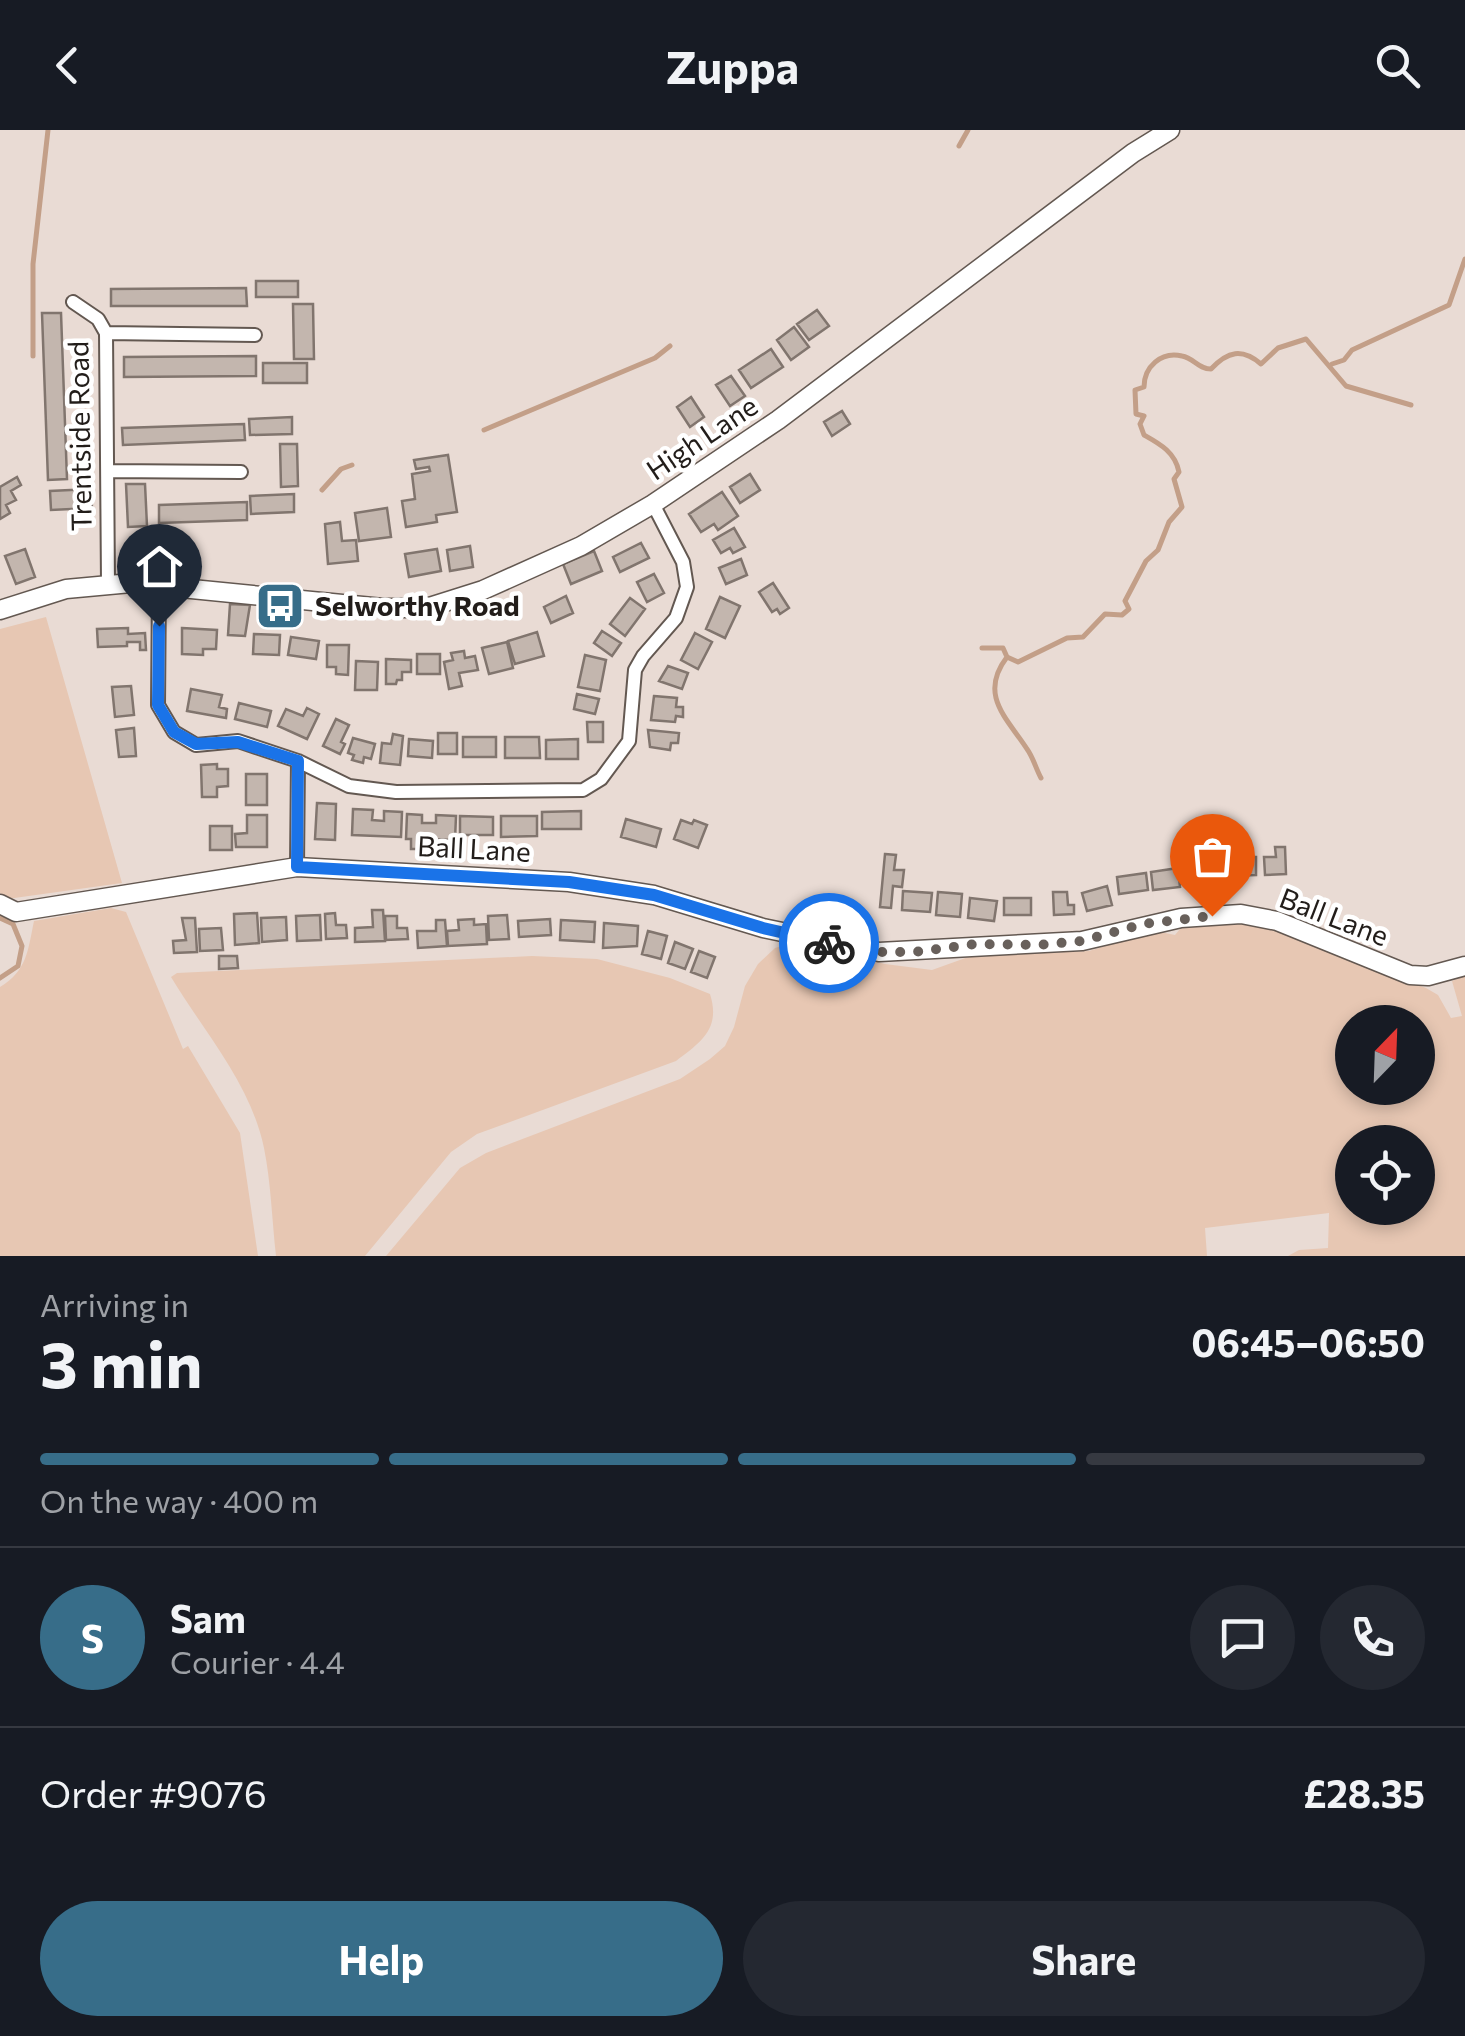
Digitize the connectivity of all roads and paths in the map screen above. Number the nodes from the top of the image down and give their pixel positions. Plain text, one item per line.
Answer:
1 (1170, 130) edge
2 (72, 302) dead end
3 (106, 333) junction
4 (255, 334) dead end
5 (108, 472) junction
6 (241, 472) dead end
7 (652, 504) junction
8 (108, 583) junction
9 (159, 586) junction
10 (0, 610) edge
11 (298, 761) junction
12 (297, 867) junction
13 (0, 904) edge
14 (1465, 966) edge

1 - 7 street, High Lane
2 - 3 street, Trentside Road
3 - 4 street
3 - 5 street, Trentside Road
5 - 6 street
5 - 8 street, Trentside Road
7 - 9 street, High Lane
7 - 11 street
8 - 9 street, High Lane
8 - 10 street, High Lane
9 - 11 street
11 - 12 street
12 - 13 street, Ball Lane
12 - 14 street, Ball Lane

